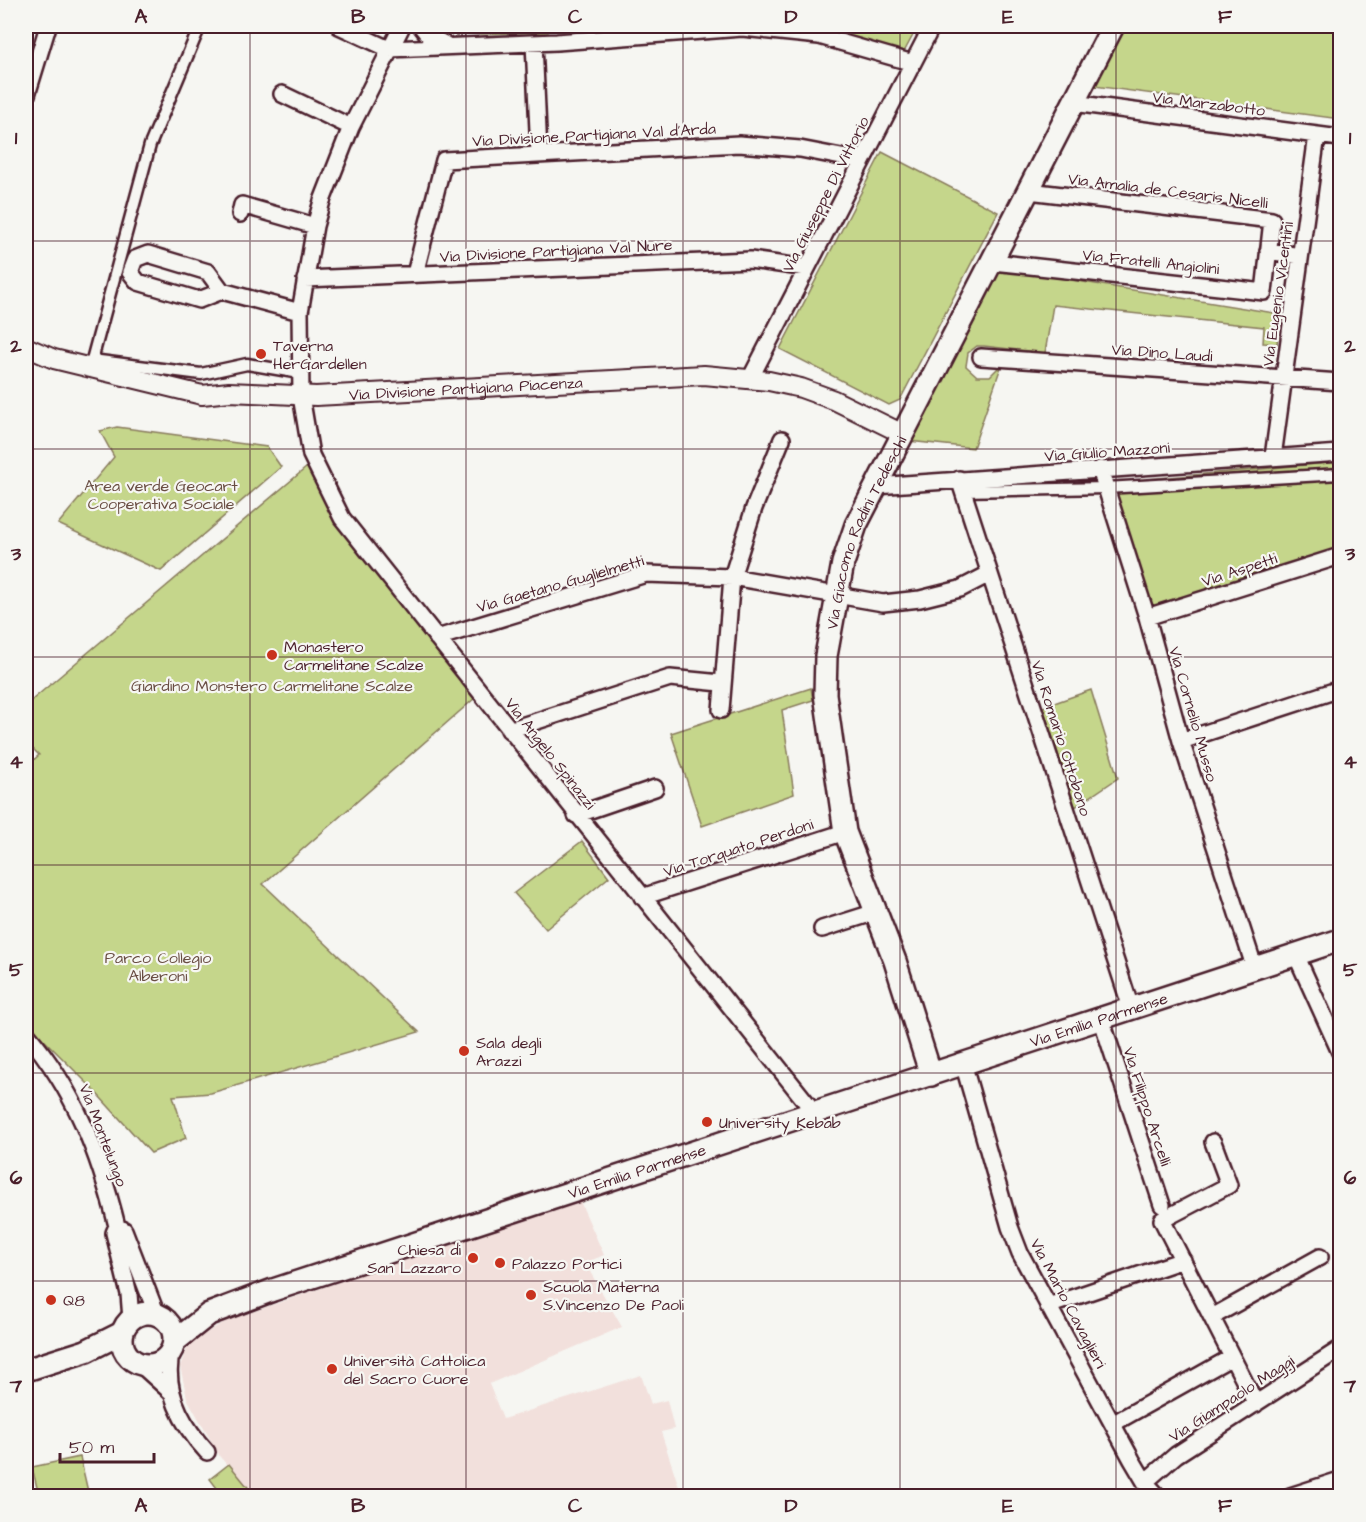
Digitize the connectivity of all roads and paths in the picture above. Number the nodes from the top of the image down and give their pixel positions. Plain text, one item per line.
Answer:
1 (48, 26) edge
2 (200, 26) edge
3 (339, 26) edge
4 (402, 26) edge
5 (422, 26) edge
6 (932, 26) edge
7 (1113, 26) edge
8 (534, 43) junction
9 (448, 46) junction
10 (389, 49) junction
11 (913, 63) junction
12 (282, 94) dead end
13 (26, 98) edge
14 (1073, 103) junction
15 (351, 127) junction
16 (1317, 135) junction
17 (1341, 138) edge
18 (539, 153) junction
19 (862, 161) junction
20 (1029, 191) junction
21 (240, 214) dead end
22 (315, 226) junction
23 (1268, 252) junction
24 (1300, 255) junction
25 (993, 261) junction
26 (807, 268) junction
27 (415, 274) junction
28 (305, 279) junction
29 (222, 291) junction
30 (300, 312) junction
31 (26, 347) edge
32 (981, 357) dead end
33 (54, 359) junction
34 (26, 364) edge
35 (300, 374) junction
36 (1284, 378) junction
37 (750, 379) junction
38 (1341, 382) edge
39 (301, 396) junction
40 (903, 434) junction
41 (782, 439) dead end
42 (1341, 453) edge
43 (1273, 458) junction
44 (1100, 470) junction
45 (1341, 474) edge
46 (961, 485) junction
47 (876, 486) junction
48 (1106, 488) junction
49 (1341, 556) edge
50 (989, 574) junction
51 (732, 577) junction
52 (836, 596) junction
53 (1147, 617) junction
54 (437, 638) junction
55 (721, 683) junction
56 (1341, 689) edge
57 (721, 710) dead end
58 (509, 730) junction
59 (1181, 741) junction
60 (655, 788) dead end
61 (576, 815) junction
62 (846, 832) junction
63 (642, 897) junction
64 (876, 912) junction
65 (822, 929) dead end
66 (1341, 940) edge
67 (1296, 955) junction
68 (1255, 969) junction
69 (1131, 1008) junction
70 (1101, 1018) junction
71 (26, 1033) edge
72 (1341, 1052) edge
73 (963, 1063) junction
74 (931, 1075) junction
75 (814, 1112) junction
76 (1213, 1142) dead end
77 (1162, 1205) dead end
78 (117, 1226) junction
79 (1320, 1257) dead end
80 (1183, 1260) junction
81 (1048, 1306) junction
82 (209, 1314) junction
83 (161, 1317) junction
84 (1212, 1317) junction
85 (127, 1326) junction
86 (173, 1346) junction
87 (1341, 1349) edge
88 (86, 1351) junction
89 (1232, 1357) junction
90 (135, 1361) junction
91 (26, 1370) edge
92 (172, 1393) junction
93 (1256, 1404) junction
94 (1114, 1423) junction
95 (207, 1452) dead end
96 (1341, 1480) edge
97 (1145, 1482) junction
98 (1158, 1497) edge
99 (1290, 1497) edge

1 - 13 street
2 - 35 street
3 - 10 street
4 - 10 street, Via Angelo Spinazzi
5 - 9 street
6 - 11 street, Via Giuseppe Di Vittorio
7 - 14 main road, Via Giacomo Radini Tedeschi
8 - 9 street
8 - 11 street
8 - 18 street
9 - 10 street
10 - 15 street, Via Angelo Spinazzi
11 - 19 street, Via Giuseppe Di Vittorio
12 - 15 street
14 - 16 street, Via Marzabotto
14 - 20 main road, Via Giacomo Radini Tedeschi
15 - 22 street, Via Angelo Spinazzi
16 - 17 street, Via Marzabotto
16 - 24 street, Via Eugenio Vicentini
18 - 19 street, Via Divisione Partigiana Val d'Arda
18 - 27 street, Via Divisione Partigiana Val d'Arda
19 - 26 street, Via Giuseppe Di Vittorio
20 - 23 street, Via Amalia de Cesaris Nicelli
20 - 25 main road, Via Giacomo Radini Tedeschi
21 - 22 street
22 - 28 street, Via Angelo Spinazzi
23 - 24 street
23 - 25 street, Via Fratelli Angiolini
24 - 36 street, Via Eugenio Vicentini
25 - 40 main road, Via Giacomo Radini Tedeschi
26 - 27 street, Via Divisione Partigiana Val Nure
26 - 37 street, Via Giuseppe Di Vittorio
27 - 28 street, Via Divisione Partigiana Val Nure
28 - 30 street, Via Angelo Spinazzi
29 - 29 street
29 - 30 street
30 - 35 street, Via Angelo Spinazzi
31 - 33 street, Via Divisione Partigiana Piacenza
32 - 36 street, Via Dino Laudi
33 - 34 street
33 - 39 street, Via Divisione Partigiana Piacenza
35 - 39 street, Via Angelo Spinazzi
36 - 38 street, Via Dino Laudi
36 - 43 street, Via Eugenio Vicentini
37 - 39 street, Via Divisione Partigiana Piacenza
37 - 40 street, Via Divisione Partigiana Piacenza
39 - 54 street, Via Angelo Spinazzi
40 - 47 main road, Via Giacomo Radini Tedeschi
41 - 51 street
42 - 43 street, Via Giulio Mazzoni
43 - 44 street, Via Giulio Mazzoni
44 - 46 street, Via Giulio Mazzoni
44 - 48 street, Via Cornelio Musso
45 - 48 street
46 - 47 street, Via Giulio Mazzoni
46 - 48 street
46 - 50 street, Via Romario Ottobono
47 - 52 main road, Via Giacomo Radini Tedeschi
48 - 53 street, Via Cornelio Musso
49 - 53 street, Via Aspetti
50 - 52 street, Via Gaetano Guglielmetti
50 - 69 street, Via Romario Ottobono
51 - 52 street, Via Gaetano Guglielmetti
51 - 54 street, Via Gaetano Guglielmetti
51 - 55 street
52 - 62 main road, Via Giacomo Radini Tedeschi
53 - 59 street, Via Cornelio Musso
54 - 58 street, Via Angelo Spinazzi
55 - 57 street
55 - 58 street
56 - 59 street
58 - 61 street, Via Angelo Spinazzi
59 - 68 street, Via Cornelio Musso
60 - 61 street
61 - 63 street, Via Angelo Spinazzi
62 - 63 street, Via Torquato Perdoni
62 - 64 main road, Via Giacomo Radini Tedeschi
63 - 75 street, Via Angelo Spinazzi
64 - 65 street
64 - 74 main road, Via Giacomo Radini Tedeschi
66 - 67 main road, Via Emilia Parmense
67 - 68 main road, Via Emilia Parmense
67 - 72 street
68 - 69 main road, Via Emilia Parmense
69 - 70 main road, Via Emilia Parmense
70 - 73 main road, Via Emilia Parmense
70 - 77 street, Via Filippo Arcelli
71 - 78 street, Via Montelungo
73 - 74 main road, Via Emilia Parmense
73 - 81 street, Via Mario Cavaglieri
74 - 75 main road, Via Emilia Parmense
75 - 82 main road, Via Emilia Parmense
76 - 80 street
78 - 83 street, Via Montelungo
78 - 85 street, Via Montelungo
79 - 84 street
80 - 81 street
80 - 84 street
81 - 94 street, Via Mario Cavaglieri
82 - 83 main road, Via Emilia Parmense
82 - 86 main road, Via Emilia Parmense
83 - 85 main road, Via Emilia Parmense
83 - 86 main road
84 - 89 street
85 - 88 main road, Via Emilia Parmense
85 - 90 main road
86 - 90 main road, Via Emilia Parmense
86 - 92 street
87 - 93 street, Via Giampaolo Maggi
88 - 90 main road, Via Emilia Parmense
88 - 91 main road, Via Emilia Parmense
89 - 93 street
89 - 94 street
90 - 92 street
92 - 95 street
93 - 97 street, Via Giampaolo Maggi
94 - 97 street, Via Mario Cavaglieri
96 - 99 street
97 - 98 street, Via Mario Cavaglieri

